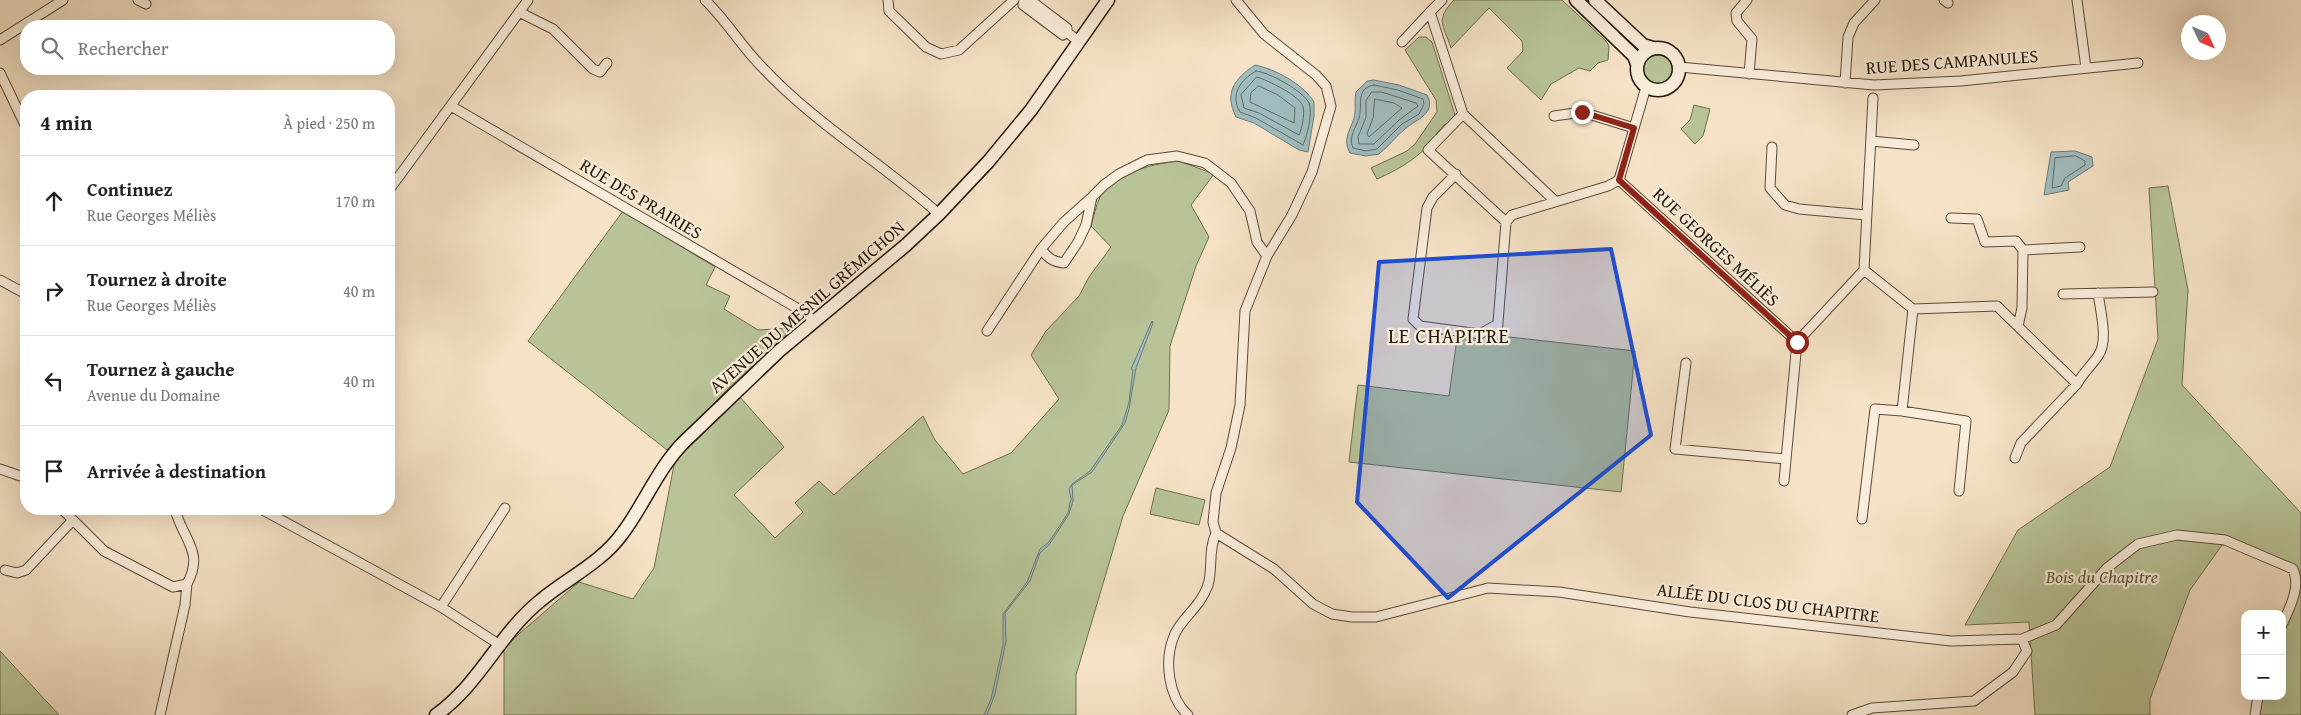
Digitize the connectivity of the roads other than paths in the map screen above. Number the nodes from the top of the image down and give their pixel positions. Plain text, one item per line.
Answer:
1 (63, 0) edge
2 (528, 0) edge
3 (705, 0) edge
4 (888, 0) edge
5 (1014, 0) edge
6 (1026, 0) edge
7 (1108, 0) edge
8 (1236, 0) edge
9 (1442, 0) edge
10 (1576, 0) edge
11 (1595, 0) edge
12 (1747, 0) edge
13 (1875, 0) edge
14 (2077, 0) edge
15 (519, 12) junction
16 (1430, 12) junction
17 (32, 20) edge
18 (20, 27) edge
19 (0, 40) edge
20 (1079, 42) junction
21 (1402, 42) dead end
22 (1653, 48) junction
23 (607, 63) dead end
24 (2138, 63) dead end
25 (1637, 64) junction
26 (1679, 67) junction
27 (2086, 68) junction
28 (0, 73) edge
29 (1749, 74) junction
30 (1845, 84) junction
31 (1646, 87) junction
32 (1873, 98) dead end
33 (451, 106) junction
34 (1463, 114) junction
35 (20, 115) edge
36 (1554, 116) dead end
37 (1634, 128) junction
38 (1871, 141) junction
39 (1914, 145) dead end
40 (1772, 147) dead end
41 (1456, 174) junction
42 (1619, 180) junction
43 (395, 182) edge
44 (1092, 197) junction
45 (1555, 201) junction
46 (938, 214) junction
47 (1866, 215) junction
48 (1951, 218) dead end
49 (1506, 222) junction
50 (2080, 247) dead end
51 (1041, 249) junction
52 (2023, 250) junction
53 (1267, 256) junction
54 (1864, 270) junction
55 (0, 280) edge
56 (20, 291) edge
57 (2153, 292) dead end
58 (2098, 293) junction
59 (2063, 294) dead end
60 (1914, 308) junction
61 (814, 322) junction
62 (1498, 324) junction
63 (2018, 326) junction
64 (987, 331) dead end
65 (1497, 335) dead end
66 (1797, 342) junction
67 (1686, 364) dead end
68 (2077, 384) junction
69 (1902, 411) junction
70 (2015, 458) dead end
71 (1786, 459) junction
72 (0, 469) edge
73 (20, 476) edge
74 (1784, 481) dead end
75 (1959, 491) dead end
76 (505, 508) dead end
77 (67, 515) edge
78 (178, 515) edge
79 (273, 515) edge
80 (1862, 519) dead end
81 (72, 521) junction
82 (1216, 533) junction
83 (4, 570) dead end
84 (187, 584) junction
85 (441, 607) junction
86 (2286, 616) edge
87 (2022, 639) junction
88 (500, 645) junction
89 (2257, 700) edge
90 (160, 715) edge
91 (436, 715) edge
92 (1188, 715) edge
93 (1852, 715) edge
94 (2255, 715) edge

1 - 17 street
2 - 15 street
3 - 46 street
4 - 5 street
6 - 20 street
7 - 20 street, AVENUE DU MESNIL GRÉMICHON
8 - 53 street
9 - 16 street
10 - 25 street
11 - 22 street
12 - 29 street
13 - 30 street
14 - 27 street
15 - 23 street
15 - 33 street
16 - 21 street
16 - 34 street
18 - 19 street
20 - 46 street, AVENUE DU MESNIL GRÉMICHON
22 - 25 street
22 - 26 street
24 - 27 street, RUE DES CAMPANULES
25 - 31 street
26 - 29 street, RUE DES CAMPANULES
26 - 31 street
27 - 30 street, RUE DES CAMPANULES
28 - 35 street
29 - 30 street, RUE DES CAMPANULES
31 - 37 street
32 - 38 street
33 - 43 street
33 - 61 street, RUE DES PRAIRIES
34 - 41 street
34 - 45 street
36 - 37 street
37 - 42 street
38 - 39 street
38 - 47 street
40 - 47 street
41 - 49 street
41 - 62 street
42 - 45 street
42 - 66 street, RUE GEORGES MÉLIÈS
44 - 51 street
44 - 51 street
44 - 53 street
45 - 49 street
46 - 61 street, AVENUE DU MESNIL GRÉMICHON
47 - 54 street
48 - 52 street
49 - 62 street
50 - 52 street
51 - 64 street
52 - 63 street
53 - 82 street
54 - 60 street
54 - 66 street
55 - 56 street
57 - 58 street
58 - 59 street
58 - 68 street
60 - 63 street
60 - 69 street
61 - 88 street, AVENUE DU MESNIL GRÉMICHON
62 - 65 street
63 - 68 street
66 - 71 street
67 - 71 street
68 - 70 street
69 - 75 street
69 - 80 street
71 - 74 street
72 - 73 street
76 - 85 street
77 - 81 street
78 - 84 street
79 - 85 street
81 - 83 street
81 - 84 street
82 - 87 street, ALLÉE DU CLOS DU CHAPITRE
82 - 92 street
84 - 90 street
85 - 88 street
86 - 87 street, ALLÉE DU CLOS DU CHAPITRE
87 - 93 street
88 - 91 street, AVENUE DU MESNIL GRÉMICHON
89 - 94 street

